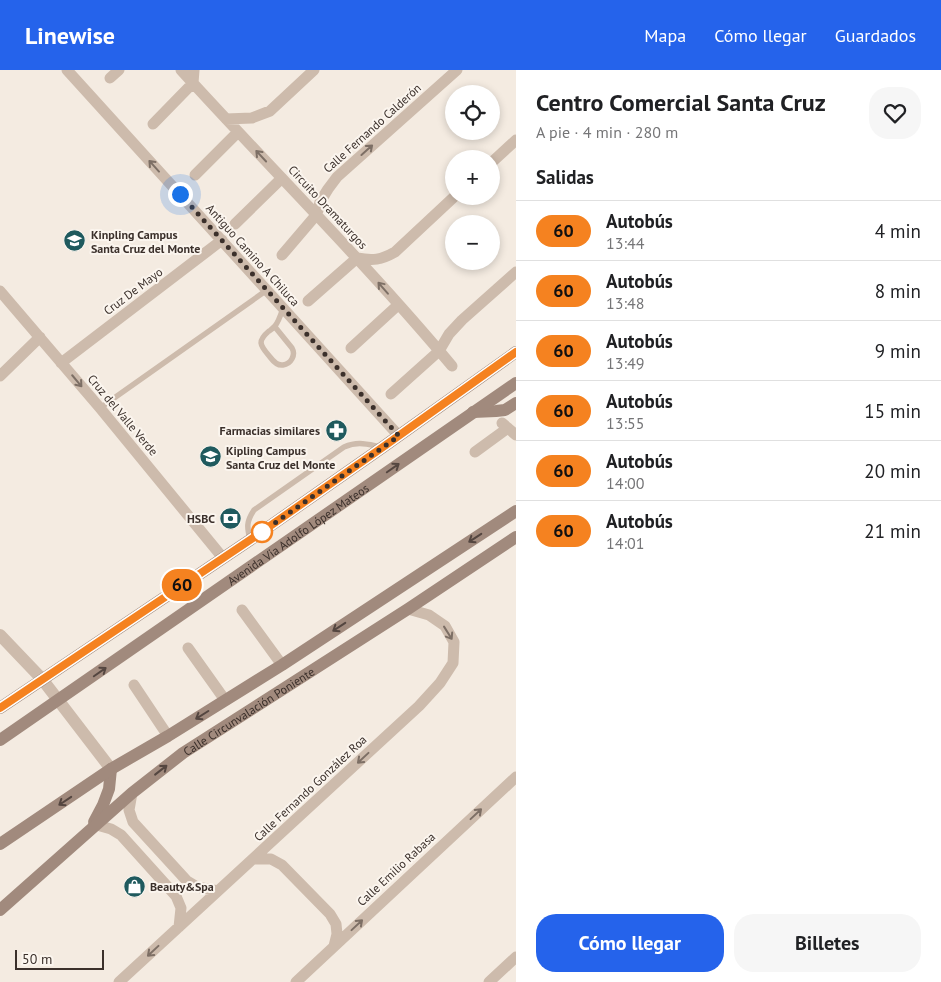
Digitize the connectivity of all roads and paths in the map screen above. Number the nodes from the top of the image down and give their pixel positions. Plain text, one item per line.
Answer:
1 (67, 70) edge
2 (118, 70) edge
3 (181, 70) edge
4 (194, 70) edge
5 (314, 70) edge
6 (457, 70) edge
7 (110, 78) dead end
8 (193, 83) junction
9 (226, 119) junction
10 (153, 124) dead end
11 (238, 132) junction
12 (516, 140) edge
13 (500, 155) edge
14 (196, 175) dead end
15 (282, 178) junction
16 (445, 205) edge
17 (317, 214) junction
18 (234, 224) dead end
19 (222, 240) junction
20 (282, 255) dead end
21 (357, 258) junction
22 (516, 272) edge
23 (267, 290) junction
24 (0, 291) edge
25 (308, 300) dead end
26 (398, 305) junction
27 (283, 308) junction
28 (275, 327) junction
29 (40, 338) junction
30 (351, 348) dead end
31 (439, 351) junction
32 (514, 352) edge
33 (61, 362) junction
34 (452, 366) dead end
35 (0, 376) edge
36 (516, 383) edge
37 (391, 394) dead end
38 (516, 403) edge
39 (100, 408) junction
40 (473, 412) junction
41 (509, 429) edge
42 (399, 436) junction
43 (383, 447) junction
44 (475, 452) dead end
45 (516, 511) edge
46 (516, 536) edge
47 (250, 540) junction
48 (223, 558) junction
49 (408, 609) junction
50 (242, 610) dead end
51 (0, 635) edge
52 (188, 648) dead end
53 (282, 665) junction
54 (42, 679) junction
55 (134, 685) dead end
56 (60, 700) junction
57 (225, 700) junction
58 (0, 708) edge
59 (168, 736) junction
60 (3, 738) edge
61 (111, 769) junction
62 (516, 777) edge
63 (132, 792) junction
64 (93, 828) junction
65 (0, 844) edge
66 (254, 859) junction
67 (218, 891) junction
68 (0, 910) edge
69 (179, 927) junction
70 (334, 946) junction
71 (516, 957) edge
72 (119, 982) edge
73 (296, 982) edge
74 (489, 982) edge

19 -> 1 street, Antiguo Camino A Chiluca
2 - 7 street
3 - 8 street, Circuito Dramaturgos
4 - 8 street
5 - 9 street
17 -> 6 street, Calle Fernando Calderón
8 - 9 street, Circuito Dramaturgos
8 - 10 street
9 - 11 street, Circuito Dramaturgos
11 - 14 street
15 -> 11 street, Circuito Dramaturgos
12 - 13 street
15 - 17 street, Circuito Dramaturgos
15 - 18 street
16 - 21 street
17 - 20 street, Calle Fernando Calderón
17 - 21 street, Circuito Dramaturgos
19 - 23 street, Antiguo Camino A Chiluca
19 - 33 street, Cruz De Mayo
21 - 25 street
26 -> 21 street, Circuito Dramaturgos
22 - 31 street
23 - 27 street, Antiguo Camino A Chiluca
23 - 39 lane
24 - 29 street, Cruz del Valle Verde
26 - 30 street
26 - 31 street, Circuito Dramaturgos
27 - 28 lane
27 - 42 street, Antiguo Camino A Chiluca
28 - 28 lane
29 - 33 street, Cruz del Valle Verde
29 - 35 street
31 - 34 street, Circuito Dramaturgos
31 - 37 street
32 - 42 main road, Avenida Via Adolfo López Mateos
33 -> 39 street, Cruz del Valle Verde
36 - 40 main road, Avenida Via Adolfo López Mateos
38 - 40 main road
39 - 48 street, Cruz del Valle Verde
56 -> 40 main road, Avenida Via Adolfo López Mateos
41 - 44 street
42 - 43 main road, Avenida Via Adolfo López Mateos
43 - 47 main road, Avenida Via Adolfo López Mateos
43 - 47 lane
45 -> 53 main road, Calle Circunvalación Poniente
46 - 49 main road, Calle Circunvalación Poniente
47 - 48 main road, Avenida Via Adolfo López Mateos
48 - 54 main road, Avenida Via Adolfo López Mateos
63 -> 49 main road, Calle Circunvalación Poniente
49 -> 66 street, Calle Fernando González Roa
50 - 53 street
51 - 54 street
52 - 57 street
53 - 57 main road, Calle Circunvalación Poniente
54 - 56 street
54 - 58 main road, Avenida Via Adolfo López Mateos
55 - 59 street
56 - 60 main road, Avenida Via Adolfo López Mateos
56 - 61 street
57 -> 59 main road, Calle Circunvalación Poniente
59 - 61 main road, Calle Circunvalación Poniente
61 - 64 main road
61 -> 65 main road, Calle Circunvalación Poniente
70 -> 62 street, Calle Emilio Rabasa
63 - 64 main road, Calle Circunvalación Poniente
63 - 67 street
64 - 68 main road, Calle Circunvalación Poniente
64 - 69 street
66 - 67 street, Calle Fernando González Roa
66 - 70 street
67 - 69 street, Calle Fernando González Roa
69 -> 72 street, Calle Fernando González Roa
70 - 73 street, Calle Emilio Rabasa
71 - 74 street

